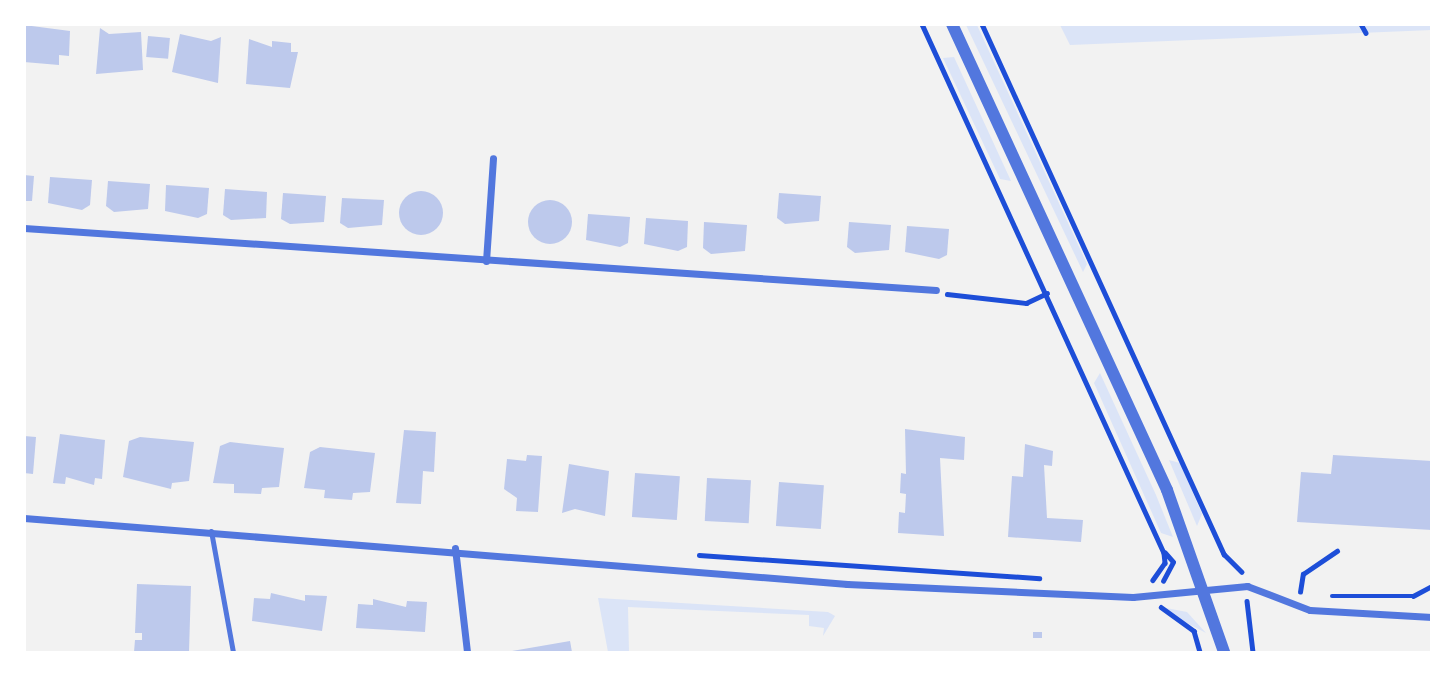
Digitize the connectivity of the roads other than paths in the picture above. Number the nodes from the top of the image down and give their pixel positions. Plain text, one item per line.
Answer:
1 (952, 24) edge
2 (493, 158) dead end
3 (24, 228) edge
4 (486, 261) junction
5 (936, 290) road end
6 (24, 518) edge
7 (211, 531) junction
8 (455, 548) junction
9 (1207, 592) junction
10 (1432, 617) edge
11 (233, 653) edge
12 (467, 653) edge
13 (1224, 653) edge

1 - 9 street
2 - 4 street
3 - 4 street
4 - 5 street
6 - 7 street
7 - 8 street
7 - 11 lane
8 - 9 street
8 - 12 street
9 - 10 street
9 - 13 street

